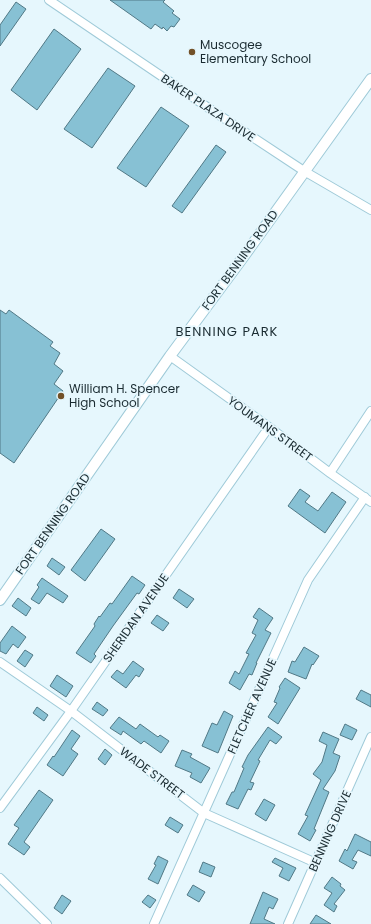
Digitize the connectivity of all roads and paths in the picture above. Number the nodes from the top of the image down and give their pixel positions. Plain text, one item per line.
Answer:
1 (49, 0) edge
2 (371, 79) edge
3 (304, 171) junction
4 (371, 210) edge
5 (170, 356) junction
6 (371, 411) edge
7 (269, 427) junction
8 (330, 473) junction
9 (368, 499) edge
10 (0, 600) edge
11 (0, 662) edge
12 (71, 711) junction
13 (371, 737) edge
14 (0, 808) edge
15 (204, 813) junction
16 (316, 863) junction
17 (0, 878) edge
18 (47, 924) edge
19 (154, 924) edge
20 (288, 924) edge

1 - 3 street, BAKER PLAZA DRIVE
2 - 3 street, FORT BENNING ROAD
3 - 4 street, BAKER PLAZA DRIVE
3 - 5 street, FORT BENNING ROAD
5 - 7 street, YOUMANS STREET
5 - 10 street, FORT BENNING ROAD
6 - 8 street
7 - 8 street, YOUMANS STREET
7 - 12 street, SHERIDAN AVENUE
8 - 9 street, YOUMANS STREET
9 - 15 street, FLETCHER AVENUE
11 - 12 street, WADE STREET
12 - 14 street, SHERIDAN AVENUE
12 - 15 street, WADE STREET
13 - 16 street, BENNING DRIVE
15 - 16 street, WADE STREET
15 - 19 street, FLETCHER AVENUE
16 - 20 street, BENNING DRIVE
17 - 18 street

